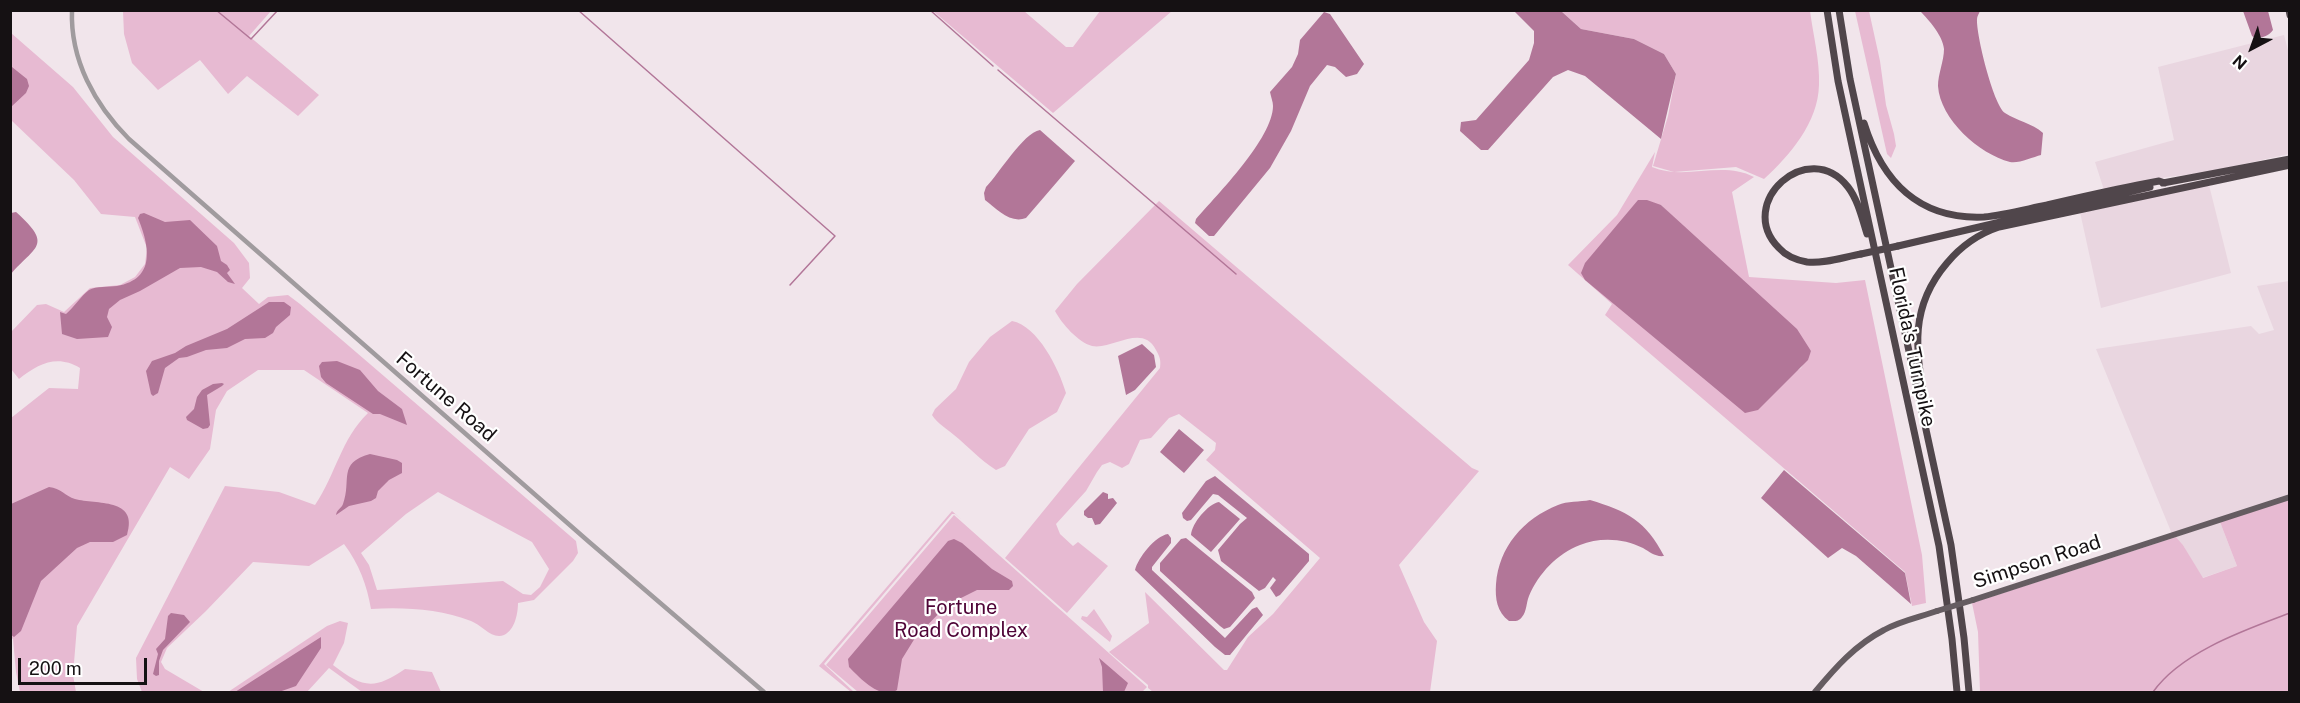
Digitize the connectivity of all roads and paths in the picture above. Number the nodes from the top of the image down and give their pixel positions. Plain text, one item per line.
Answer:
1 (72, 10) edge
2 (1827, 10) edge
3 (1839, 10) edge
4 (1842, 33) junction
5 (2288, 162) edge
6 (2165, 183) junction
7 (1881, 281) junction
8 (1932, 457) junction
9 (2289, 497) edge
10 (764, 693) edge
11 (1815, 693) edge
12 (1957, 693) edge
13 (1969, 693) edge

1 - 10 street, Fortune Road
2 - 7 highway, Florida's Turnpike
3 - 4 highway, Florida's Turnpike
4 - 6 highway
4 - 8 highway, Florida's Turnpike
5 - 6 highway
5 - 8 highway
6 - 7 highway, bridge
7 - 12 highway, Florida's Turnpike
8 - 13 highway, Florida's Turnpike
9 - 11 main road, Simpson Road, bridge

